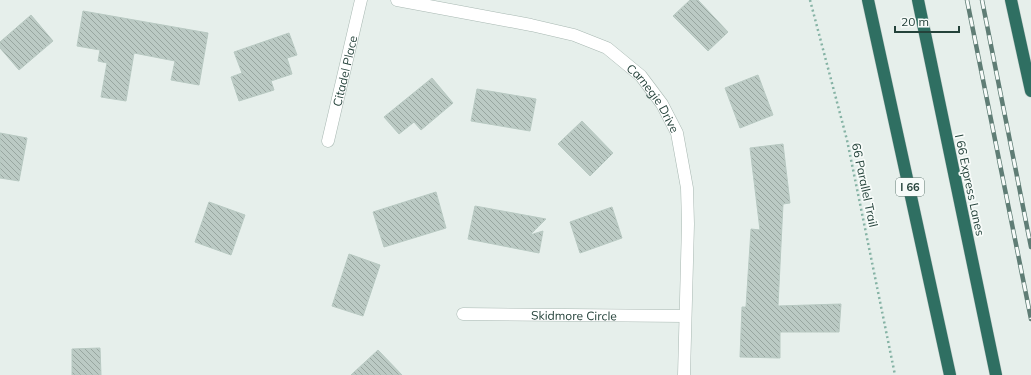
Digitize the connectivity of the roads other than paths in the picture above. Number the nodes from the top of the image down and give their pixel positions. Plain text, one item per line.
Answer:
1 (361, 0) edge
2 (397, 0) edge
3 (868, 0) edge
4 (918, 0) edge
5 (1011, 0) edge
6 (1031, 91) edge
7 (328, 141) dead end
8 (463, 314) dead end
9 (685, 316) junction
10 (684, 375) edge
11 (950, 375) edge
12 (996, 375) edge

1 - 7 street, Citadel Place
2 - 9 street, Carnegie Drive
3 - 11 highway, I 66
4 - 12 highway, I 66 Express Lanes
5 - 6 highway
8 - 9 street, Skidmore Circle
9 - 10 street, Carnegie Drive

